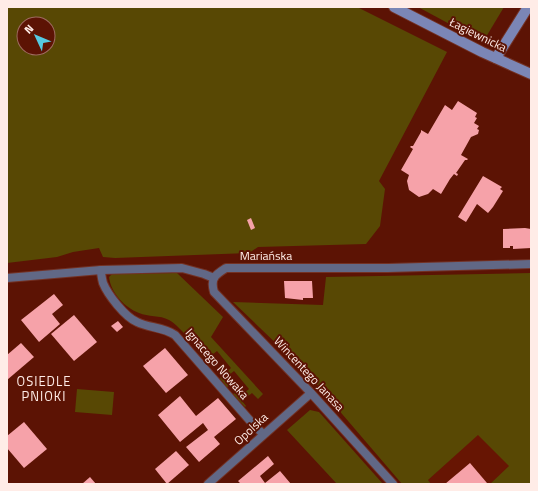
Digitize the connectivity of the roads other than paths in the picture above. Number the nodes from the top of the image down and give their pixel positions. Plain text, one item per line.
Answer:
1 (394, 7) edge
2 (528, 7) edge
3 (496, 58) junction
4 (531, 74) edge
5 (531, 264) edge
6 (101, 270) junction
7 (7, 278) edge
8 (214, 278) junction
9 (311, 392) junction
10 (263, 434) junction
11 (208, 484) edge
12 (394, 484) edge

1 - 3 street, Łagiewnicka
2 - 3 street
3 - 4 street, Łagiewnicka
5 - 8 street, Mariańska
6 - 7 street
6 - 8 street
6 - 10 street, Ignacego Nowaka
8 - 9 street, Wincentego Janasa
9 - 10 street, Opolska
9 - 12 street, Wincentego Janasa
10 - 11 street, Opolska

